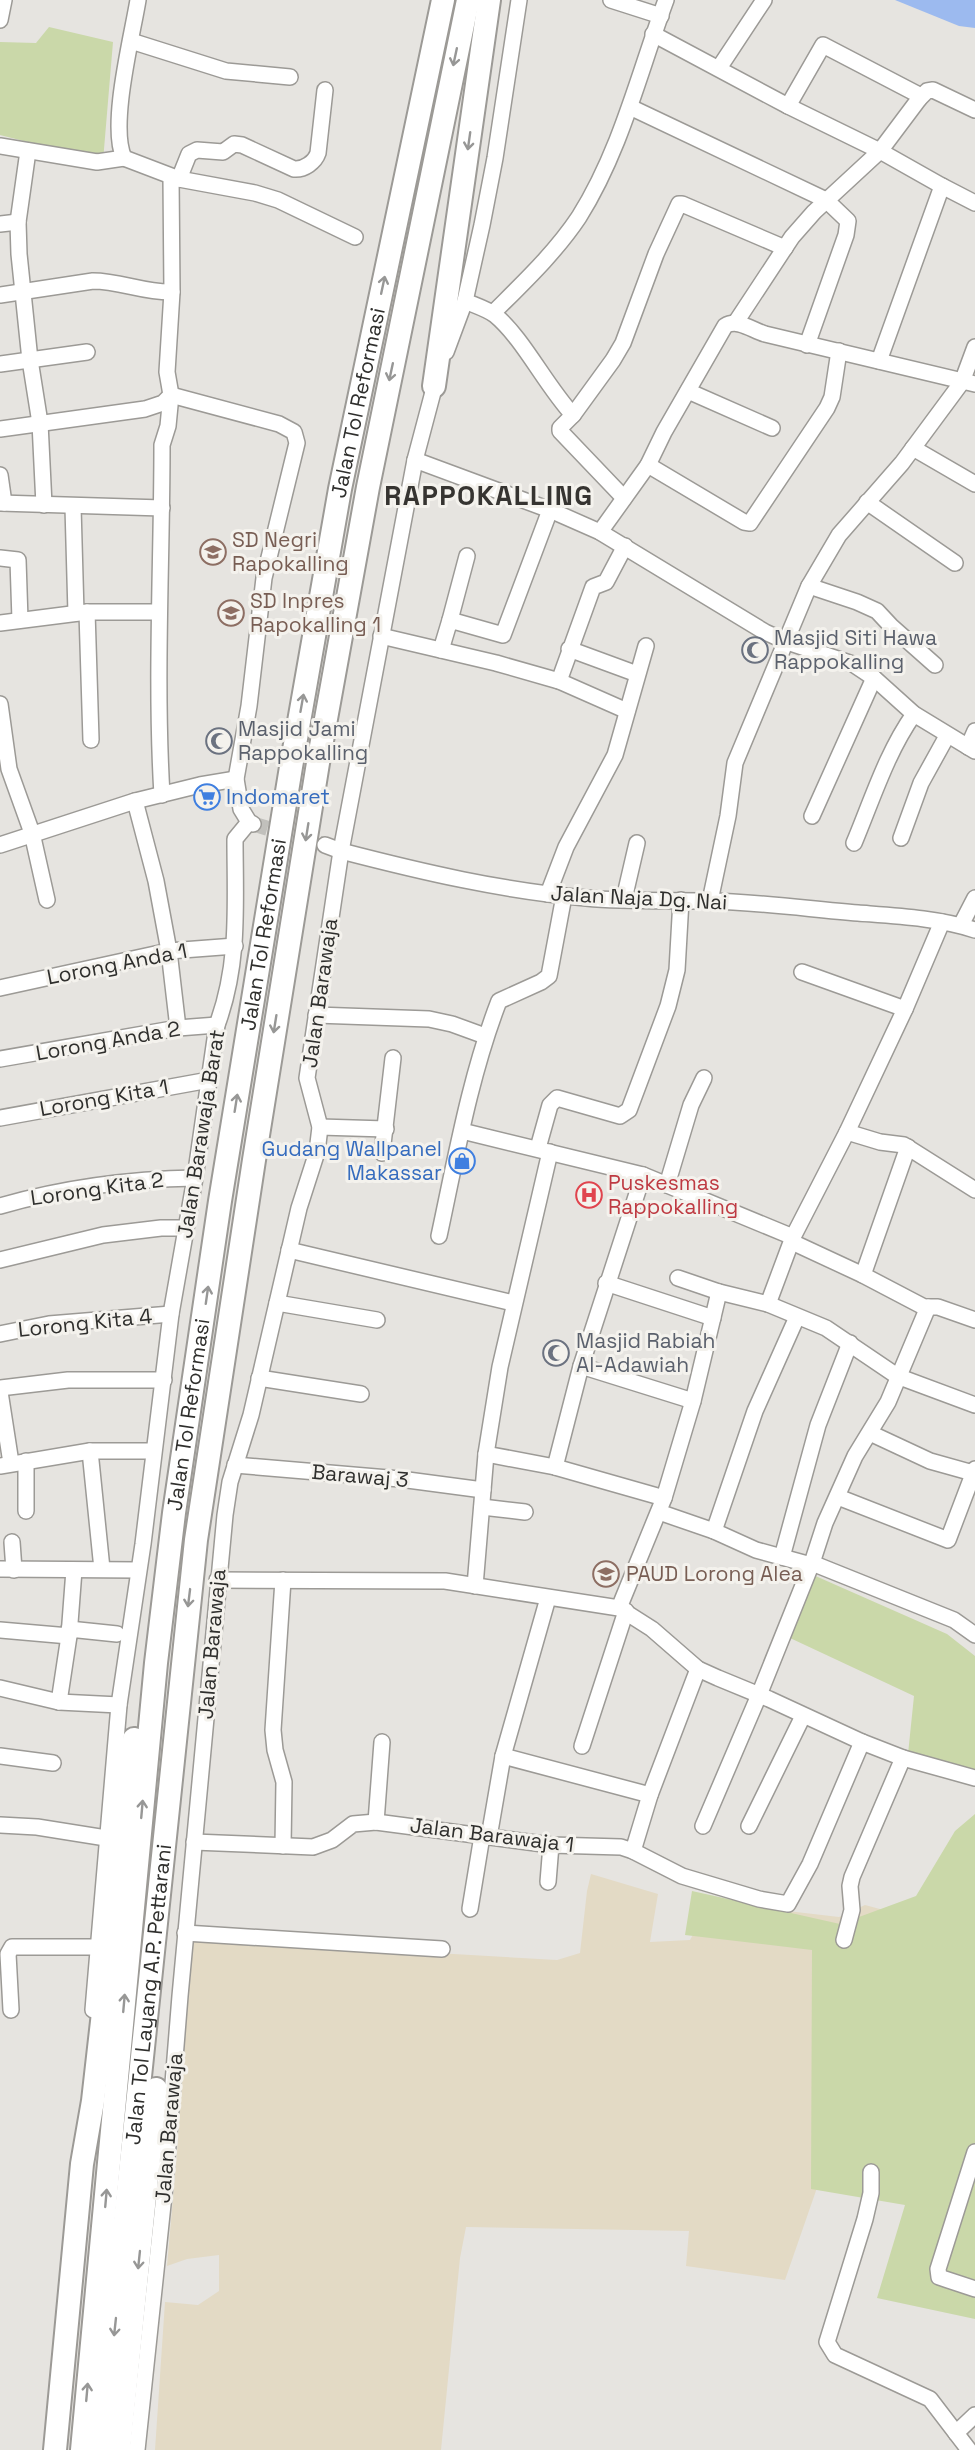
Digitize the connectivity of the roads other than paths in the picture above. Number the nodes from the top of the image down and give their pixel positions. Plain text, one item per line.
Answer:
1 (3, 0) edge
2 (138, 0) edge
3 (443, 0) edge
4 (468, 0) edge
5 (489, 0) edge
6 (519, 0) edge
7 (611, 0) edge
8 (666, 0) edge
9 (764, 0) edge
10 (661, 16) junction
11 (0, 20) edge
12 (653, 34) junction
13 (131, 41) junction
14 (719, 68) junction
15 (290, 77) dead end
16 (325, 90) dead end
17 (918, 99) junction
18 (788, 106) junction
19 (630, 107) junction
20 (975, 110) edge
21 (0, 146) edge
22 (27, 151) junction
23 (880, 151) junction
24 (124, 158) junction
25 (175, 178) junction
26 (942, 186) junction
27 (826, 200) junction
28 (975, 203) edge
29 (18, 222) junction
30 (0, 224) edge
31 (355, 237) dead end
32 (785, 249) junction
33 (22, 292) junction
34 (172, 292) junction
35 (0, 295) edge
36 (465, 301) junction
37 (493, 314) junction
38 (736, 322) junction
39 (807, 345) junction
40 (975, 346) edge
41 (839, 351) junction
42 (87, 352) dead end
43 (30, 360) junction
44 (879, 361) junction
45 (0, 364) edge
46 (969, 383) edge
47 (434, 386) junction
48 (688, 391) junction
49 (171, 395) junction
50 (573, 415) junction
51 (40, 423) junction
52 (772, 428) dead end
53 (0, 429) edge
54 (913, 448) junction
55 (415, 460) junction
56 (648, 465) junction
57 (0, 475) edge
58 (975, 484) edge
59 (624, 498) junction
60 (867, 502) junction
61 (2, 503) edge
62 (44, 505) junction
63 (73, 507) junction
64 (162, 508) junction
65 (549, 510) junction
66 (600, 532) junction
67 (625, 546) junction
68 (467, 556) dead end
69 (0, 558) edge
70 (955, 563) dead end
71 (809, 586) junction
72 (82, 612) junction
73 (159, 612) junction
74 (20, 620) junction
75 (450, 620) junction
76 (0, 623) edge
77 (381, 636) junction
78 (787, 642) junction
79 (646, 646) dead end
80 (569, 649) junction
81 (441, 650) junction
82 (935, 665) dead end
83 (637, 674) junction
84 (874, 678) junction
85 (559, 681) junction
86 (0, 704) edge
87 (627, 711) junction
88 (914, 714) junction
89 (975, 731) edge
90 (947, 736) junction
91 (91, 740) dead end
92 (971, 749) edge
93 (236, 778) junction
94 (162, 795) junction
95 (135, 801) junction
96 (812, 816) dead end
97 (32, 833) junction
98 (901, 838) dead end
99 (637, 843) dead end
100 (854, 843) dead end
101 (0, 845) edge
102 (325, 845) tunnel mouth
103 (341, 851) junction
104 (548, 894) junction
105 (564, 896) junction
106 (975, 898) edge
107 (624, 899) junction
108 (47, 900) dead end
109 (681, 900) junction
110 (710, 901) junction
111 (942, 922) junction
112 (968, 928) edge
113 (235, 946) junction
114 (169, 951) junction
115 (802, 972) dead end
116 (0, 988) edge
117 (905, 1009) junction
118 (316, 1015) junction
119 (217, 1025) junction
120 (178, 1028) junction
121 (485, 1036) junction
122 (393, 1058) dead end
123 (0, 1059) edge
124 (704, 1078) dead end
125 (209, 1080) junction
126 (0, 1118) edge
127 (320, 1127) junction
128 (386, 1129) junction
129 (462, 1131) junction
130 (847, 1132) junction
131 (908, 1147) junction
132 (544, 1150) junction
133 (382, 1153) dead end
134 (643, 1176) junction
135 (195, 1178) junction
136 (668, 1185) junction
137 (975, 1190) edge
138 (0, 1206) edge
139 (186, 1228) junction
140 (439, 1236) dead end
141 (793, 1240) junction
142 (289, 1250) junction
143 (0, 1260) edge
144 (863, 1275) junction
145 (678, 1278) dead end
146 (606, 1283) junction
147 (719, 1292) junction
148 (277, 1303) junction
149 (513, 1303) junction
150 (768, 1304) junction
151 (928, 1307) junction
152 (171, 1314) junction
153 (797, 1317) junction
154 (713, 1318) junction
155 (377, 1320) dead end
156 (975, 1320) edge
157 (0, 1334) edge
158 (850, 1343) junction
159 (581, 1366) junction
160 (897, 1376) junction
161 (260, 1378) junction
162 (164, 1380) junction
163 (0, 1390) edge
164 (361, 1394) dead end
165 (693, 1401) junction
166 (975, 1405) edge
167 (870, 1433) junction
168 (90, 1451) junction
169 (153, 1451) junction
170 (486, 1454) junction
171 (12, 1463) edge
172 (236, 1465) junction
173 (555, 1467) junction
174 (974, 1471) edge
175 (483, 1490) junction
176 (838, 1497) junction
177 (662, 1505) junction
178 (482, 1507) junction
179 (26, 1511) dead end
180 (525, 1512) dead end
181 (174, 1513) junction
182 (714, 1531) junction
183 (196, 1540) joint
184 (12, 1542) dead end
185 (782, 1557) junction
186 (812, 1564) junction
187 (102, 1569) junction
188 (7, 1570) edge
189 (74, 1570) junction
190 (138, 1570) junction
191 (217, 1580) junction
192 (284, 1580) junction
193 (475, 1586) junction
194 (548, 1598) junction
195 (622, 1610) junction
196 (0, 1630) edge
197 (69, 1633) junction
198 (117, 1634) dead end
199 (975, 1635) edge
200 (156, 1663) joint
201 (698, 1669) junction
202 (0, 1688) edge
203 (759, 1695) junction
204 (59, 1702) junction
205 (119, 1705) junction
206 (803, 1716) junction
207 (177, 1720) junction
208 (382, 1742) dead end
209 (862, 1743) junction
210 (582, 1746) dead end
211 (0, 1756) edge
212 (503, 1756) junction
213 (903, 1758) junction
214 (53, 1763) dead end
215 (975, 1778) edge
216 (651, 1795) junction
217 (376, 1822) junction
218 (0, 1825) edge
219 (703, 1826) dead end
220 (749, 1826) dead end
221 (485, 1837) junction
222 (106, 1838) junction
223 (194, 1842) junction
224 (551, 1845) junction
225 (283, 1846) junction
226 (633, 1851) junction
227 (548, 1882) dead end
228 (470, 1909) dead end
229 (185, 1934) junction
230 (844, 1940) dead end
231 (4, 1947) edge
232 (97, 1947) junction
233 (442, 1949) dead end
234 (10, 2010) dead end
235 (975, 2152) edge
236 (82, 2164) junction
237 (871, 2172) dead end
238 (975, 2289) edge
239 (975, 2415) edge
240 (956, 2433) junction
241 (55, 2450) edge
242 (82, 2450) edge
243 (101, 2450) edge
244 (119, 2450) edge
245 (137, 2450) edge
246 (969, 2450) edge

1 - 11 street
2 - 13 street
181 -> 3 highway, Jalan Tol Reformasi
4 -> 183 highway, Jalan Tol Reformasi
5 -> 47 highway
6 - 36 street, Jalan Barawaja
7 - 10 street
8 - 10 street
9 - 14 street
10 - 12 street
12 - 14 street
12 - 19 street
13 - 15 street
13 - 24 street
14 - 18 street
16 - 25 street
17 - 18 street
17 - 20 street
17 - 23 street
18 - 23 street
19 - 27 street
19 - 37 street
21 - 22 street
22 - 24 street
22 - 29 street
23 - 26 street
23 - 27 street
24 - 25 street
25 - 31 street
25 - 34 street
26 - 28 street
26 - 44 street
27 - 32 street
27 - 39 street
29 - 30 street
29 - 33 street
32 - 38 street
32 - 50 street
33 - 34 street
33 - 35 street
33 - 43 street
34 - 49 street
36 - 37 street
36 - 47 street, Jalan Barawaja
37 - 50 street
38 - 39 street
38 - 48 street
39 - 41 street
40 - 46 street
41 - 44 street
41 - 56 street
42 - 43 street
43 - 45 street
43 - 51 street
44 - 46 street
46 - 54 street
47 - 55 street, Jalan Barawaja
48 - 52 street
48 - 56 street
49 - 51 street
49 - 64 street
49 - 93 street
50 - 59 street
51 - 53 street
51 - 62 street
54 - 58 street
54 - 60 street
55 - 65 street
55 - 77 street, Jalan Barawaja
56 - 59 street
57 - 61 street
59 - 66 street
60 - 70 street
60 - 71 street
61 - 62 street
62 - 63 street
63 - 64 street
63 - 72 street
64 - 73 street
65 - 66 street
65 - 75 street
66 - 67 street
67 - 78 street
67 - 80 street
68 - 75 street
69 - 74 street
71 - 78 street
71 - 82 street
72 - 73 street
72 - 74 street
72 - 91 street
73 - 94 street
74 - 76 street
75 - 81 street
77 - 81 street
77 - 103 street, Jalan Barawaja
78 - 84 street
78 - 110 street
79 - 83 street
80 - 83 street
80 - 85 street
81 - 85 street
83 - 87 street
84 - 88 street
84 - 96 street
85 - 87 street
86 - 97 street
87 - 104 street
88 - 90 street
88 - 100 street
89 - 92 street
90 - 92 street
90 - 98 street
93 - 94 street
93 - 113 street, Jalan Barawaja Barat
94 - 95 street
95 - 97 street
95 - 114 street
97 - 101 street
97 - 108 street
99 - 107 street
102 - 103 street, Jalan Naja Dg. Nai
103 - 104 street, Jalan Naja Dg. Nai
103 - 118 street, Jalan Barawaja
104 - 105 street, Jalan Naja Dg. Nai
105 - 107 street, Jalan Naja Dg. Nai
105 - 121 street
106 - 112 street
107 - 109 street, Jalan Naja Dg. Nai
109 - 110 street, Jalan Naja Dg. Nai
109 - 132 street
110 - 111 street, Jalan Naja Dg. Nai
111 - 112 street, Jalan Naja Dg. Nai
111 - 117 street
113 - 114 street, Lorong Anda 1
113 - 119 street, Jalan Barawaja Barat
114 - 116 street, Lorong Anda 1
114 - 120 street
115 - 117 street
117 - 130 street
118 - 121 street
118 - 127 street, Jalan Barawaja
119 - 120 street, Lorong Anda 2
119 - 125 street, Jalan Barawaja Barat
120 - 123 street, Lorong Anda 2
121 - 129 street
122 - 128 street
124 - 136 street
125 - 126 street, Lorong Kita 1
125 - 135 street, Jalan Barawaja Barat
127 - 128 street
127 - 142 street, Jalan Barawaja
128 - 133 street
129 - 132 street
129 - 140 street
130 - 131 street
130 - 141 street
131 - 137 street
131 - 144 street
132 - 134 street
132 - 149 street
134 - 136 street
134 - 146 street
135 - 138 street, Lorong Kita 2
135 - 139 street, Jalan Barawaja Barat
136 - 141 street
139 - 143 street
139 - 152 street, Jalan Barawaja Barat
141 - 144 street
141 - 150 street
142 - 148 street, Jalan Barawaja
142 - 149 street
144 - 151 street
145 - 147 street
146 - 154 street
146 - 159 street
147 - 150 street
147 - 154 street
148 - 155 street
148 - 161 street, Jalan Barawaja
149 - 170 street
150 - 153 street
151 - 156 street
151 - 160 street
152 - 157 street, Lorong Kita 4
152 - 162 street, Jalan Barawaja Barat
153 - 158 street
153 - 182 street
154 - 165 street
158 - 160 street
158 - 185 street
159 - 165 street
159 - 173 street
160 - 166 street
160 - 167 street
161 - 164 street
161 - 172 street, Jalan Barawaja
162 - 163 street
162 - 169 street, Jalan Barawaja Barat
163 - 171 street
165 - 177 street
167 - 174 street
167 - 176 street
168 - 169 street
168 - 171 street
168 - 187 street
169 - 190 street, Jalan Barawaja Barat
170 - 173 street
170 - 175 street
171 - 179 street
172 - 175 street, Barawaj 3
172 - 191 street, Jalan Barawaja
173 - 177 street
174 - 176 street
175 - 178 street
176 - 186 street
177 - 182 street
177 - 195 street
178 - 180 street
178 - 193 street
181 - 200 highway, Jalan Tol Reformasi
181 - 236 highway
182 - 185 street
183 -> 207 highway, Jalan Tol Layang A.P. Pettarani
184 - 188 street
185 - 186 street
186 - 199 street
186 - 203 street
187 - 189 street
187 - 190 street
188 - 189 street
189 - 197 street
190 - 205 street, Jalan Barawaja Barat
191 - 192 street
191 - 223 street, Jalan Barawaja
192 - 193 street
192 - 225 street
193 - 194 street
194 - 195 street
194 - 212 street
195 - 201 street
195 - 210 street
196 - 197 street
197 - 198 street
197 - 204 street
242 -> 200 highway, Jalan Tol Layang A.P. Pettarani
201 - 203 street
201 - 216 street
202 - 204 street
203 - 206 street
203 - 219 street
204 - 205 street
205 - 222 street, Jalan Barawaja Barat
206 - 209 street
206 - 220 street
207 -> 243 highway, Jalan Tol Layang A.P. Pettarani
207 -> 244 highway
208 - 217 street
209 - 213 street
209 - 226 street, Jalan Barawaja 1
211 - 214 street
212 - 216 street
212 - 221 street
213 - 215 street
213 - 230 street
216 - 226 street
217 - 221 street, Jalan Barawaja 1
217 - 225 street, Jalan Barawaja 1
218 - 222 street
221 - 224 street, Jalan Barawaja 1
221 - 228 street
222 - 232 street, Jalan Barawaja Barat
223 - 225 street, Jalan Barawaja 1
223 - 229 street, Jalan Barawaja
224 - 226 street, Jalan Barawaja 1
224 - 227 street
229 - 233 street
229 - 245 street, Jalan Barawaja
231 - 232 street
231 - 234 street
232 - 236 street, Jalan Barawaja Barat
235 - 238 street
236 - 241 highway
237 - 240 street
239 - 240 street
240 - 246 street

